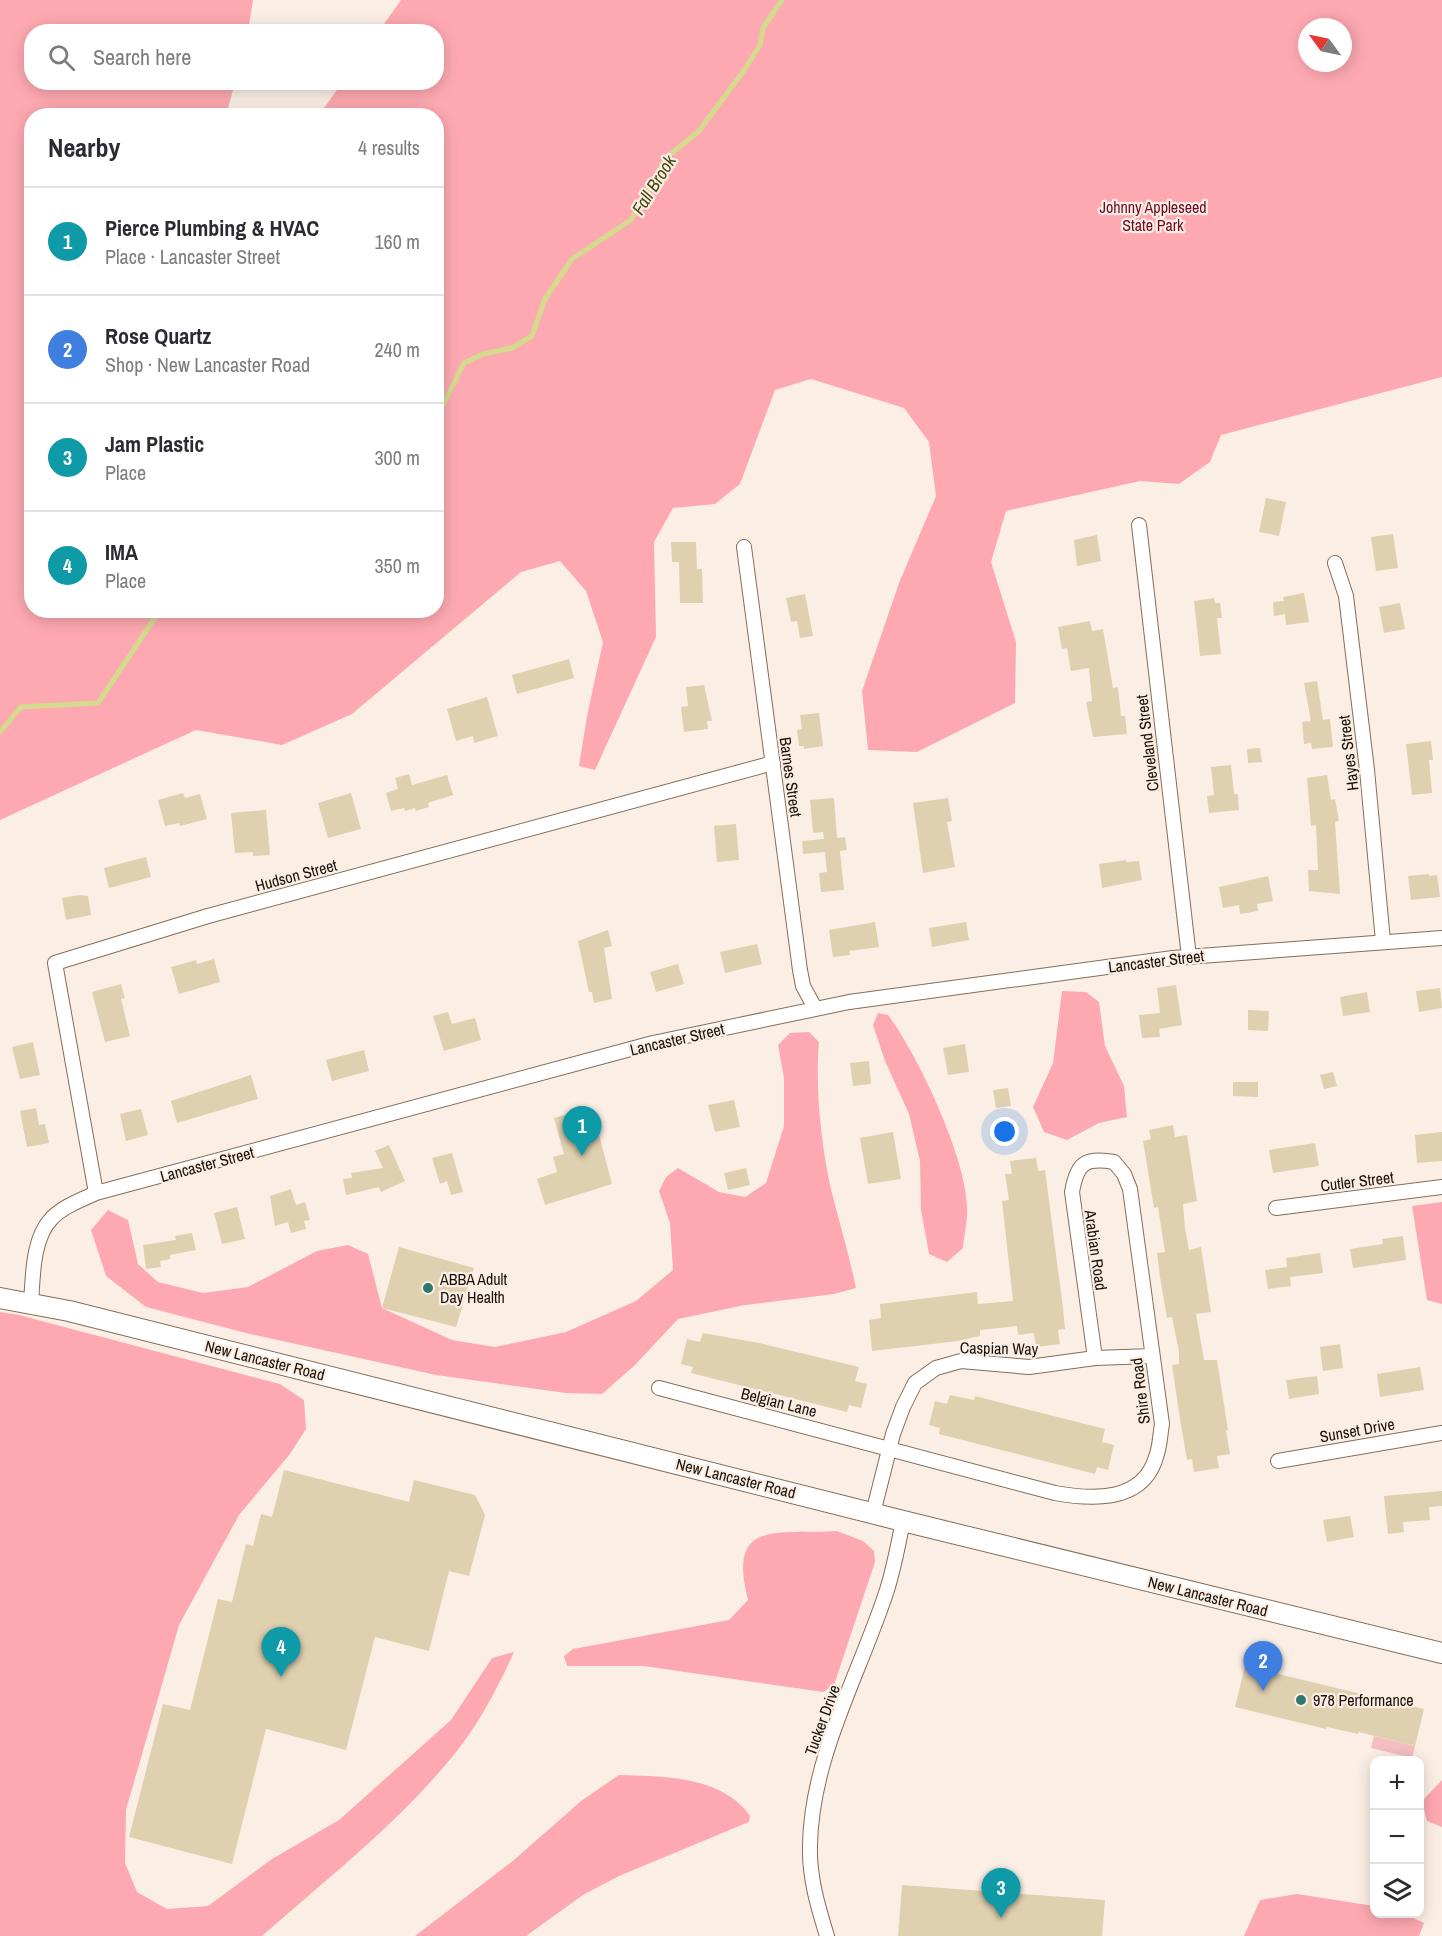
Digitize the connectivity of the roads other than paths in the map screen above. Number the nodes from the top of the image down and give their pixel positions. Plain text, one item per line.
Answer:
1 (1139, 525) dead end
2 (744, 548) dead end
3 (1335, 563) dead end
4 (773, 763) junction
5 (1442, 938) edge
6 (1383, 941) junction
7 (1189, 957) junction
8 (815, 1008) junction
9 (1097, 1159) joint
10 (1442, 1187) edge
11 (96, 1193) junction
12 (1276, 1208) dead end
13 (0, 1298) edge
14 (31, 1303) junction
15 (1152, 1356) junction
16 (1095, 1358) junction
17 (659, 1388) dead end
18 (1442, 1433) edge
19 (890, 1448) junction
20 (1278, 1461) dead end
21 (873, 1513) junction
22 (903, 1521) junction
23 (1442, 1653) edge
24 (827, 1936) edge

1 - 7 street, Cleveland Street
2 - 4 street, Barnes Street
3 - 6 street, Hayes Street
4 - 8 street, Barnes Street
4 - 11 street, Hudson Street
5 - 6 street, Lancaster Street
6 - 7 street, Lancaster Street
7 - 8 street, Lancaster Street
8 - 11 street, Lancaster Street
9 - 15 street, Shire Road
9 - 16 street, Arabian Road
10 - 12 street, Cutler Street
11 - 14 street, Lancaster Street
13 - 14 main road
14 - 21 main road, New Lancaster Road
15 - 16 street, Caspian Way
15 - 19 street, Shire Road
16 - 19 street, Caspian Way
17 - 19 street, Belgian Lane
18 - 20 street, Sunset Drive
19 - 21 street, Caspian Way
21 - 22 main road, New Lancaster Road
22 - 23 main road, New Lancaster Road
22 - 24 street, Tucker Drive

